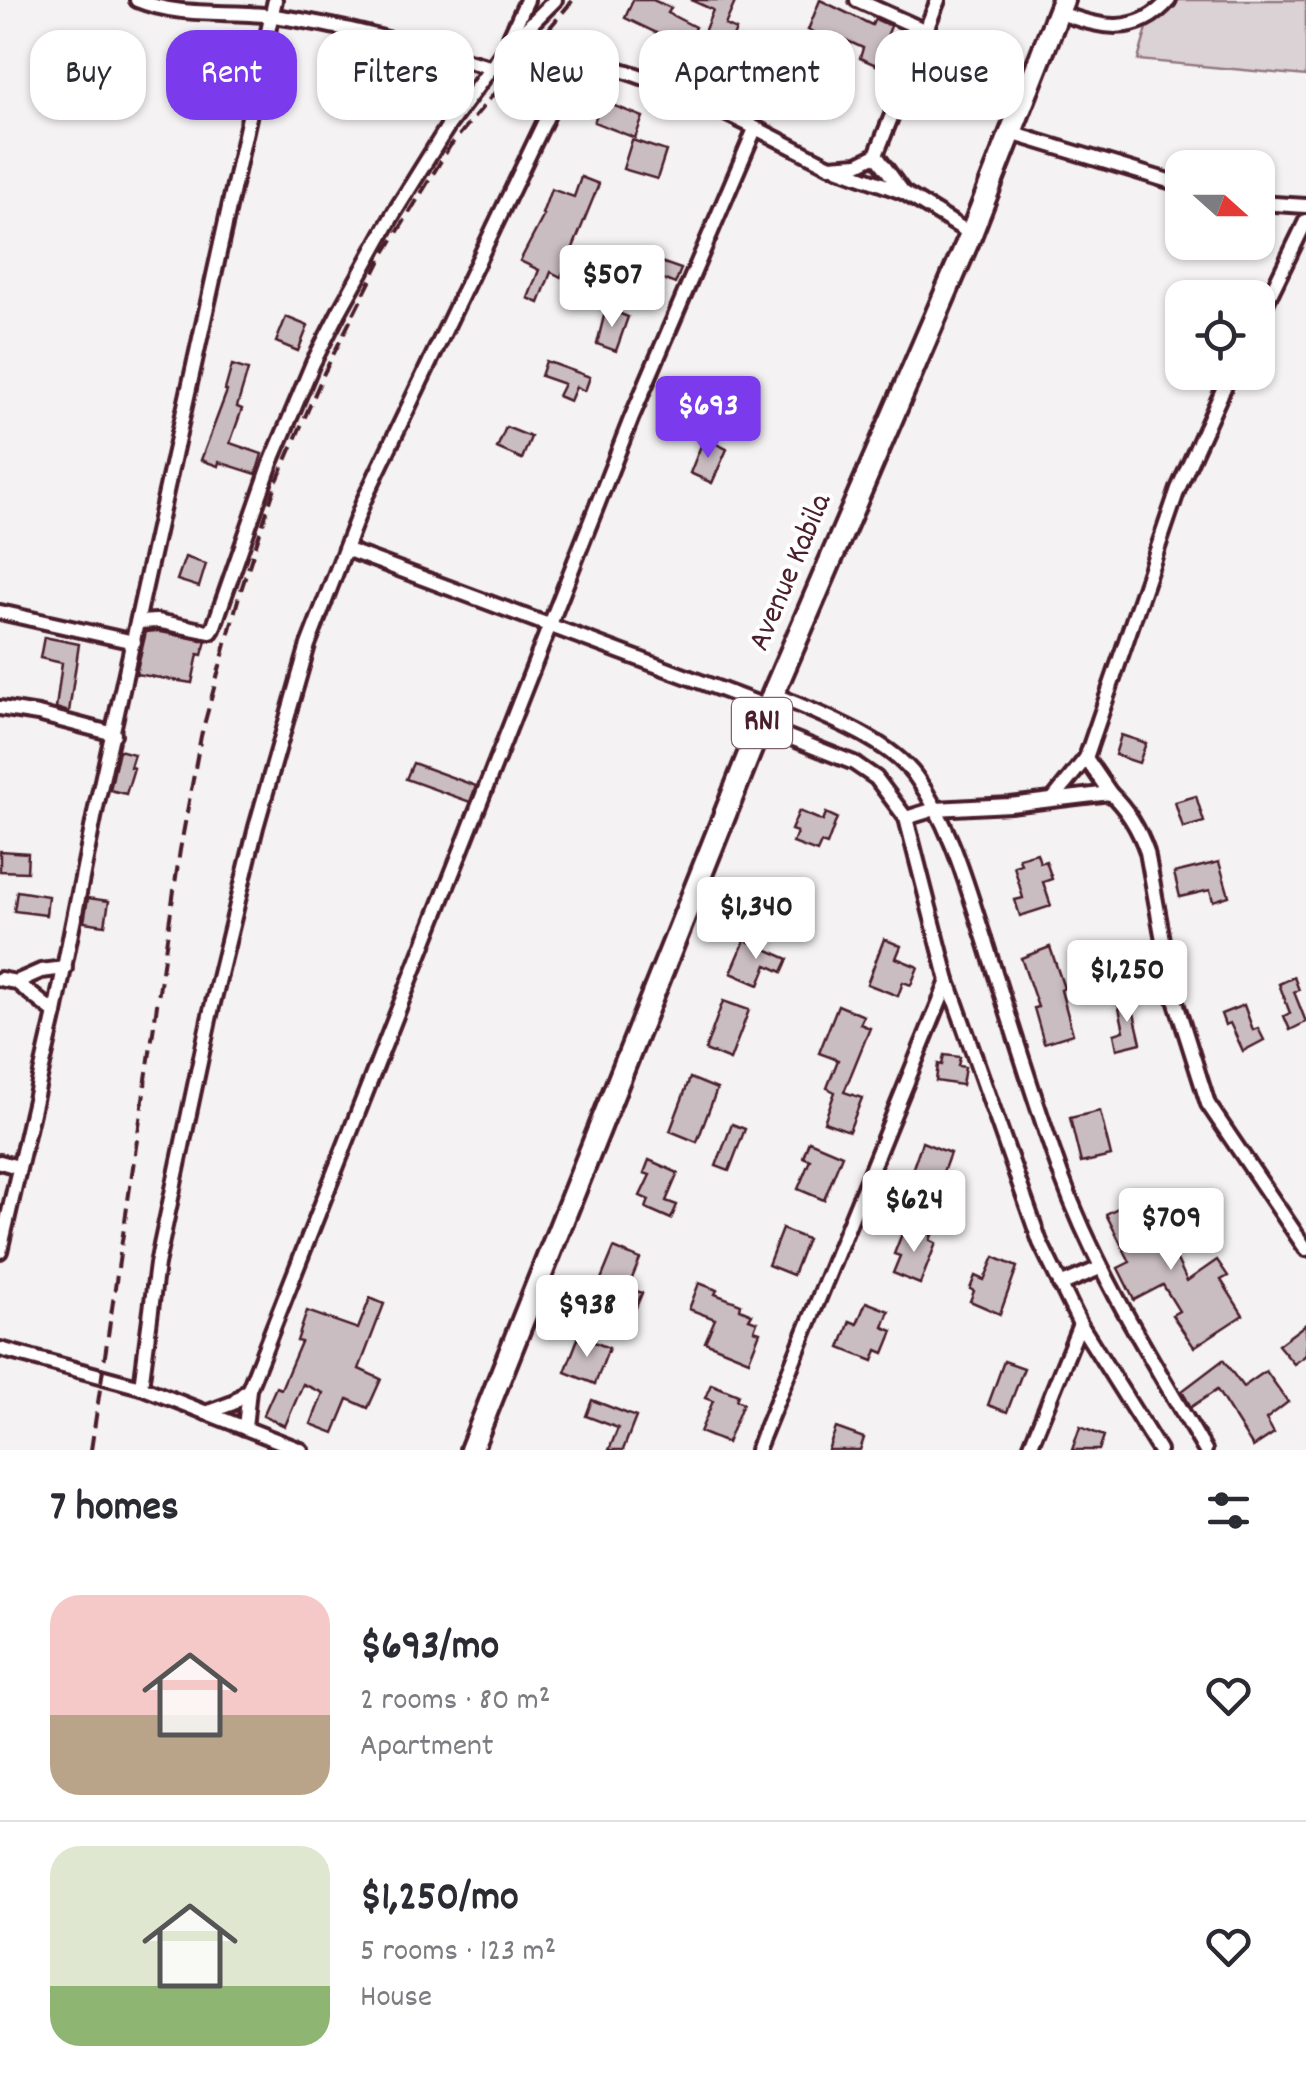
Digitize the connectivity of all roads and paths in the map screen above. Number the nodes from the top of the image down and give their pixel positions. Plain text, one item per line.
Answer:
1 (137, 0) edge
2 (275, 0) edge
3 (527, 0) edge
4 (554, 0) edge
5 (857, 0) edge
6 (938, 0) edge
7 (1169, 0) edge
8 (1061, 6) edge
9 (272, 16) junction
10 (513, 30) edge
11 (525, 30) edge
12 (924, 30) edge
13 (926, 30) edge
14 (493, 68) joint
15 (890, 120) edge
16 (755, 129) junction
17 (1011, 133) junction
18 (876, 155) junction
19 (830, 166) junction
20 (1165, 180) edge
21 (903, 192) junction
22 (1275, 204) edge
23 (1306, 206) edge
24 (1306, 221) edge
25 (971, 234) junction
26 (1275, 285) edge
27 (1223, 390) edge
28 (345, 549) junction
29 (0, 612) edge
30 (139, 622) junction
31 (550, 626) junction
32 (134, 642) junction
33 (0, 708) edge
34 (767, 709) junction
35 (114, 734) junction
36 (1086, 758) junction
37 (1110, 792) junction
38 (1054, 798) junction
39 (935, 809) junction
40 (906, 818) junction
41 (64, 968) junction
42 (0, 980) edge
43 (16, 982) junction
44 (948, 982) junction
45 (55, 1013) junction
46 (0, 1162) edge
47 (18, 1167) junction
48 (1306, 1249) edge
49 (0, 1250) edge
50 (1100, 1268) junction
51 (1060, 1285) junction
52 (1080, 1324) junction
53 (0, 1349) edge
54 (142, 1387) junction
55 (250, 1389) junction
56 (206, 1413) junction
57 (245, 1428) junction
58 (301, 1450) edge
59 (471, 1450) edge
60 (757, 1450) edge
61 (1029, 1450) edge
62 (1159, 1450) edge
63 (1205, 1450) edge

1 - 9 street
2 - 9 street
3 - 10 street
4 - 11 street
5 - 12 street
6 - 13 street
7 - 8 street
8 - 17 highway, Avenue Kabila / RN1
9 - 14 street
9 - 30 street
14 - 30 street
15 - 18 street
16 - 19 street
16 - 28 street
16 - 31 street
17 - 20 street
17 - 25 highway, Avenue Kabila / RN1
18 - 19 street
18 - 21 street
19 - 21 street
21 - 25 street
22 - 23 street
24 - 26 street
25 - 34 highway, Avenue Kabila / RN1
27 - 36 street
28 - 31 street
28 - 54 street
29 - 32 street
30 - 32 street
31 - 34 street
31 - 55 street
32 - 35 street
33 - 35 street
34 - 39 street
34 - 40 street
34 - 59 highway, Avenue Kabila / RN1
35 - 41 street
36 - 37 street
36 - 38 street
37 - 38 street
37 - 48 street
38 - 39 street
39 - 40 street
39 - 50 street
40 - 44 street
41 - 43 street
41 - 45 street
42 - 43 street
43 - 45 street
44 - 51 street
44 - 60 street
45 - 47 street
46 - 47 street
47 - 49 street
50 - 51 street
50 - 63 street
51 - 52 street
52 - 61 street
52 - 62 street
53 - 54 street
54 - 56 street
55 - 56 street
55 - 57 street
56 - 57 street
57 - 58 street

